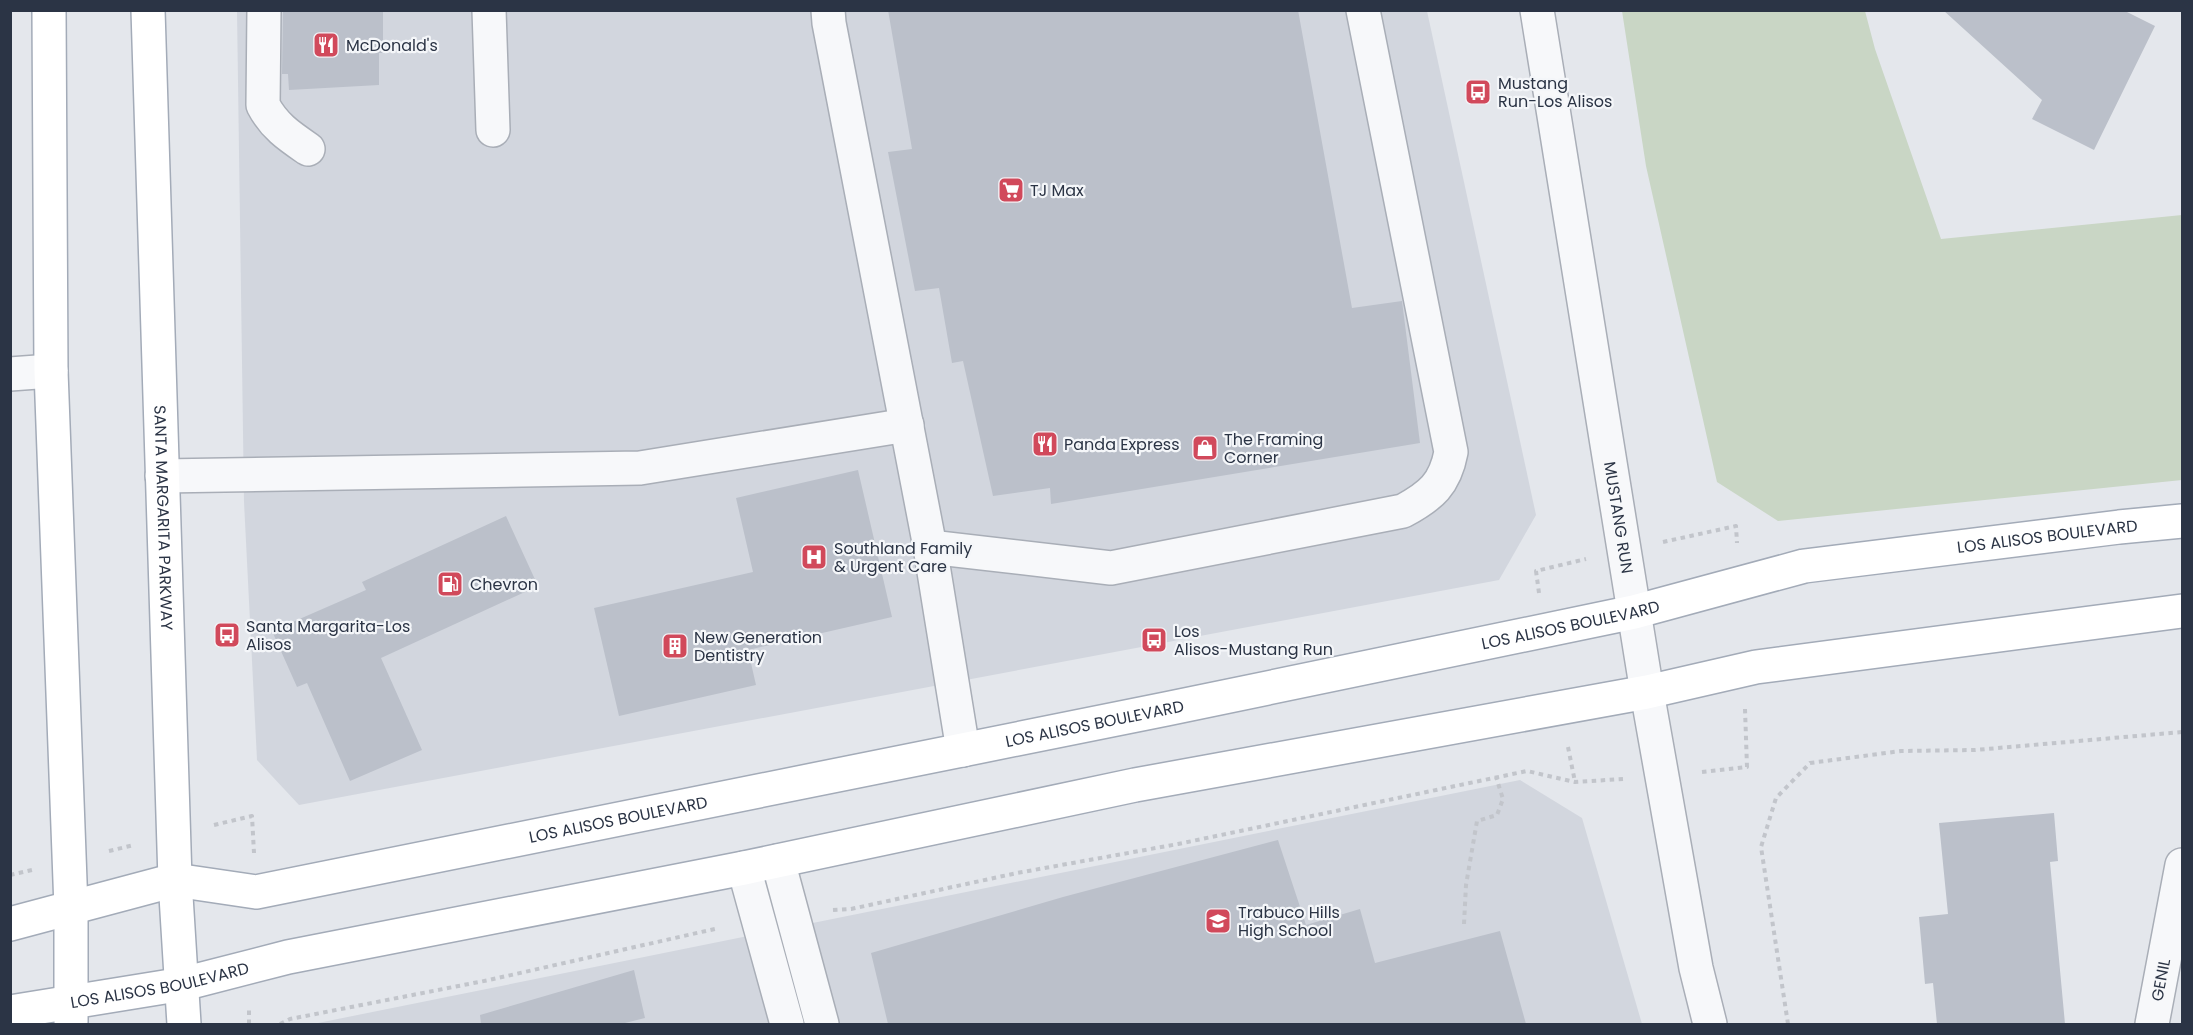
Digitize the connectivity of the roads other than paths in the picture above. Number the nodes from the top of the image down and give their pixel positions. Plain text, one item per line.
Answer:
1 (49, 10) edge
2 (148, 10) edge
3 (264, 10) edge
4 (489, 10) edge
5 (828, 10) edge
6 (1363, 10) edge
7 (1537, 10) edge
8 (493, 130) dead end
9 (308, 149) dead end
10 (51, 371) junction
11 (10, 374) edge
12 (907, 425) junction
13 (162, 476) junction
14 (2182, 521) edge
15 (930, 547) junction
16 (2182, 611) edge
17 (1634, 612) junction
18 (1647, 692) junction
19 (963, 750) junction
20 (778, 861) junction
21 (2182, 865) edge
22 (744, 868) junction
23 (175, 880) junction
24 (71, 908) junction
25 (10, 924) edge
26 (183, 984) junction
27 (10, 1012) edge
28 (71, 1013) edge
29 (184, 1024) edge
30 (787, 1024) edge
31 (822, 1024) edge
32 (1710, 1024) edge
33 (2152, 1024) edge

1 - 10 main road
2 - 13 main road, SANTA MARGARITA PARKWAY
3 - 9 street
4 - 8 street
5 - 12 street
6 - 15 street
7 - 17 street, MUSTANG RUN
10 - 11 street
10 - 24 main road
12 - 13 street
12 - 15 street
13 - 23 main road, SANTA MARGARITA PARKWAY
14 - 17 main road, LOS ALISOS BOULEVARD
15 - 19 street
16 - 18 main road, LOS ALISOS BOULEVARD
17 - 18 street, MUSTANG RUN
17 - 19 main road, LOS ALISOS BOULEVARD
18 - 20 main road, LOS ALISOS BOULEVARD
18 - 32 street, MUSTANG RUN
19 - 23 main road, LOS ALISOS BOULEVARD
20 - 22 main road, LOS ALISOS BOULEVARD
20 - 31 street
21 - 33 street, GENIL
22 - 26 main road, LOS ALISOS BOULEVARD
22 - 30 street
23 - 24 main road, LOS ALISOS BOULEVARD
23 - 26 main road, SANTA MARGARITA PARKWAY
24 - 25 main road, LOS ALISOS BOULEVARD
24 - 28 main road
26 - 28 main road, LOS ALISOS BOULEVARD
26 - 29 main road, SANTA MARGARITA PARKWAY
27 - 28 main road, LOS ALISOS BOULEVARD

